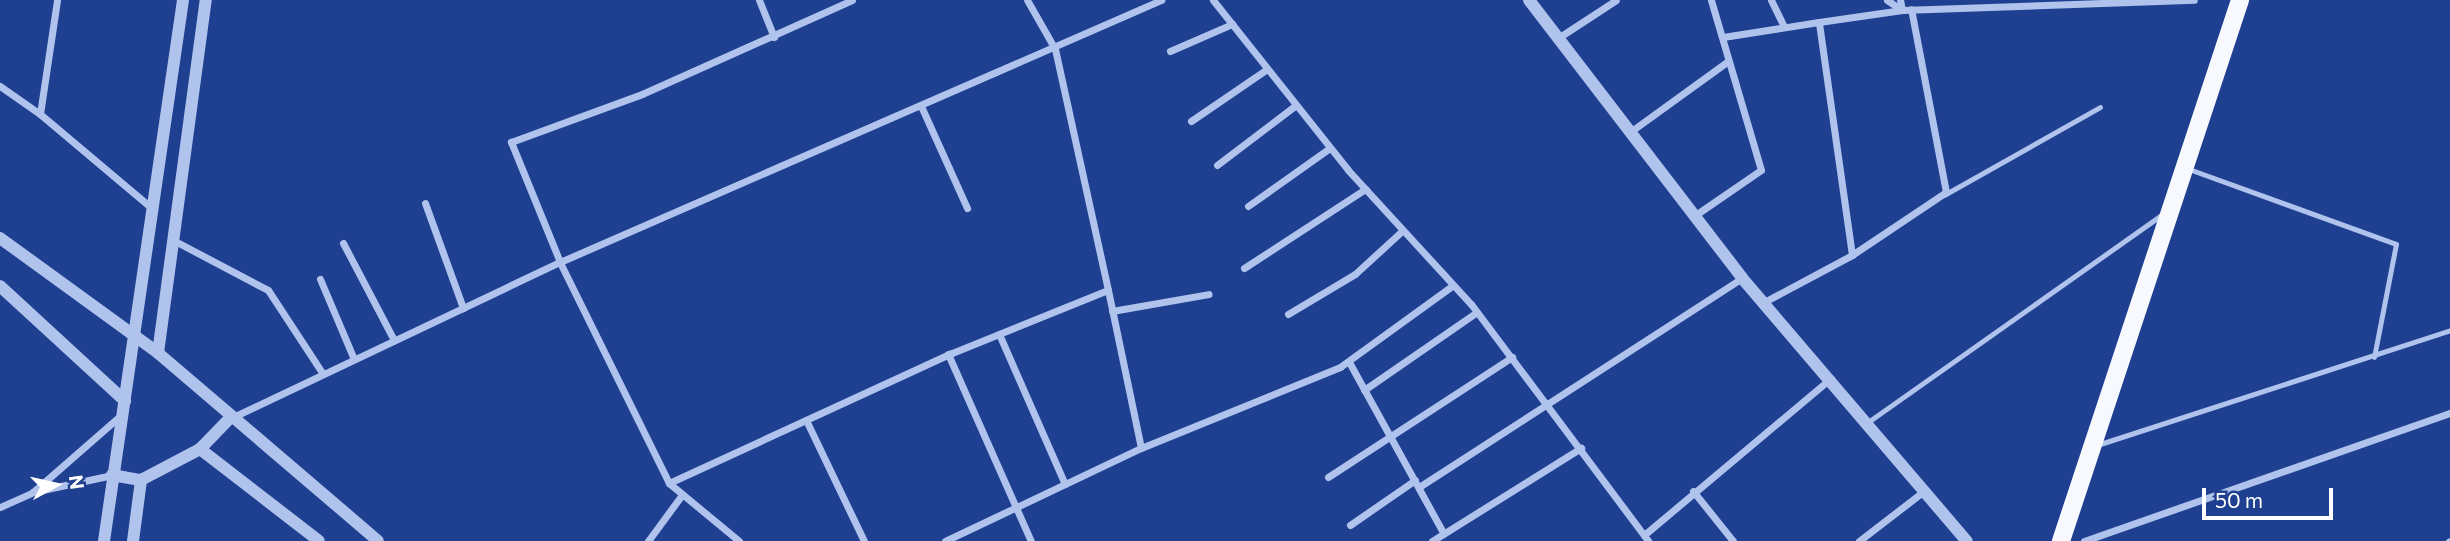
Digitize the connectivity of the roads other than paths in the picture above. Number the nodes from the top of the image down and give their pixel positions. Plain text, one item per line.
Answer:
1 (57, 0) edge
2 (183, 0) edge
3 (206, 0) edge
4 (760, 0) edge
5 (852, 0) edge
6 (1027, 0) edge
7 (1161, 0) edge
8 (1213, 0) edge
9 (1529, 0) edge
10 (1616, 0) edge
11 (1711, 0) edge
12 (1771, 0) edge
13 (1887, 0) edge
14 (1900, 0) edge
15 (2194, 0) edge
16 (2240, 0) edge
17 (2093, 3) edge
18 (1911, 9) junction
19 (1902, 10) junction
20 (1819, 22) junction
21 (1231, 24) junction
22 (1784, 27) junction
23 (774, 37) junction
24 (1723, 37) junction
25 (1558, 38) junction
26 (1055, 49) junction
27 (1170, 51) dead end
28 (1728, 61) junction
29 (1267, 69) junction
30 (0, 86) edge
31 (1296, 105) junction
32 (922, 106) junction
33 (2100, 107) dead end
34 (40, 114) junction
35 (1191, 121) dead end
36 (1630, 132) junction
37 (1331, 148) junction
38 (1217, 165) dead end
39 (2183, 167) junction
40 (1365, 189) junction
41 (1944, 195) junction
42 (425, 203) dead end
43 (1248, 206) dead end
44 (967, 208) dead end
45 (2168, 210) junction
46 (154, 211) junction
47 (1694, 216) junction
48 (1402, 231) junction
49 (0, 238) edge
50 (173, 240) junction
51 (344, 243) dead end
52 (1852, 255) junction
53 (560, 261) junction
54 (1244, 268) dead end
55 (1742, 278) junction
56 (320, 279) dead end
57 (0, 286) edge
58 (1452, 286) junction
59 (1108, 290) junction
60 (1209, 294) dead end
61 (1766, 301) junction
62 (463, 308) junction
63 (1112, 311) junction
64 (1478, 312) junction
65 (1288, 314) dead end
66 (2450, 330) edge
67 (999, 334) junction
68 (137, 340) junction
69 (394, 340) junction
70 (158, 353) junction
71 (948, 354) junction
72 (1512, 357) junction
73 (2374, 357) junction
74 (354, 359) junction
75 (1349, 362) junction
76 (323, 374) junction
77 (1832, 377) junction
78 (1364, 390) junction
79 (1546, 401) junction
80 (124, 407) junction
81 (2450, 413) edge
82 (230, 418) junction
83 (806, 420) junction
84 (1867, 423) junction
85 (1392, 439) junction
86 (2094, 446) junction
87 (1581, 447) junction
88 (200, 449) junction
89 (1141, 449) junction
90 (112, 475) junction
91 (1328, 477) dead end
92 (141, 480) junction
93 (669, 483) junction
94 (1065, 484) junction
95 (1417, 484) junction
96 (1693, 491) junction
97 (1924, 491) junction
98 (33, 492) junction
99 (681, 496) junction
100 (1, 505) edge
101 (1018, 505) junction
102 (1350, 525) dead end
103 (1444, 534) junction
104 (1646, 538) edge
105 (104, 541) edge
106 (133, 541) edge
107 (319, 541) edge
108 (378, 541) edge
109 (648, 541) edge
110 (739, 541) edge
111 (864, 541) edge
112 (945, 541) edge
113 (1031, 541) edge
114 (1432, 541) edge
115 (1733, 541) edge
116 (1859, 541) edge
117 (1967, 541) edge
118 (2061, 541) edge
119 (2084, 541) edge

1 - 34 street
2 - 46 street
3 - 50 street
4 - 23 street
5 - 23 street
6 - 26 street
7 - 26 street
8 - 21 street
9 - 25 street
10 - 25 street
11 - 24 street
12 - 22 street
13 - 19 street
14 - 19 street
15 - 17 street
16 - 39 main road
17 - 18 street
18 - 19 street
18 - 41 street
19 - 20 street
20 - 22 street
20 - 52 street
21 - 27 street
21 - 29 street
22 - 24 street
23 - 53 street
24 - 28 street
25 - 36 street
26 - 32 street
26 - 59 street
28 - 36 street
28 - 47 street
29 - 31 street
29 - 35 street
30 - 34 street
31 - 37 street
31 - 38 street
32 - 44 street
32 - 53 street
33 - 41 lane
34 - 46 street
36 - 47 street
37 - 40 street
37 - 43 street
39 - 45 main road
39 - 73 lane
40 - 48 street
40 - 54 street
41 - 52 street
42 - 62 street
45 - 84 lane
45 - 86 main road
46 - 68 street
47 - 55 street
48 - 58 street
48 - 65 street
49 - 68 street
50 - 70 street
50 - 76 street
51 - 69 street
52 - 61 street
53 - 62 street
53 - 93 street
55 - 61 street
55 - 79 street
56 - 74 street
57 - 80 street
58 - 64 street
58 - 75 street
59 - 63 street
59 - 67 street
60 - 63 street
61 - 77 street
62 - 69 street
63 - 89 street
64 - 72 street
64 - 78 street
66 - 73 lane
67 - 71 street
67 - 94 street
68 - 70 street
68 - 80 street
69 - 74 street
70 - 82 street
71 - 83 street
71 - 101 street
72 - 79 street
72 - 85 street
73 - 86 lane
74 - 76 street
75 - 78 street
75 - 89 street
76 - 82 street
77 - 84 street
77 - 96 street
78 - 85 street
79 - 87 street
79 - 95 street
80 - 90 street
80 - 98 street
81 - 119 street
82 - 88 street
82 - 108 street
83 - 93 street
83 - 111 street
84 - 97 street
85 - 91 street
85 - 95 street
86 - 118 main road
87 - 103 street
87 - 104 street
88 - 92 street
88 - 107 street
89 - 94 street
90 - 92 street
90 - 98 street
90 - 105 street
92 - 106 street
93 - 99 street
94 - 101 street
95 - 102 street
95 - 103 street
96 - 104 street
96 - 115 street
97 - 116 street
97 - 117 street
98 - 100 street
99 - 109 street
99 - 110 street
101 - 112 street
101 - 113 street
103 - 114 street

